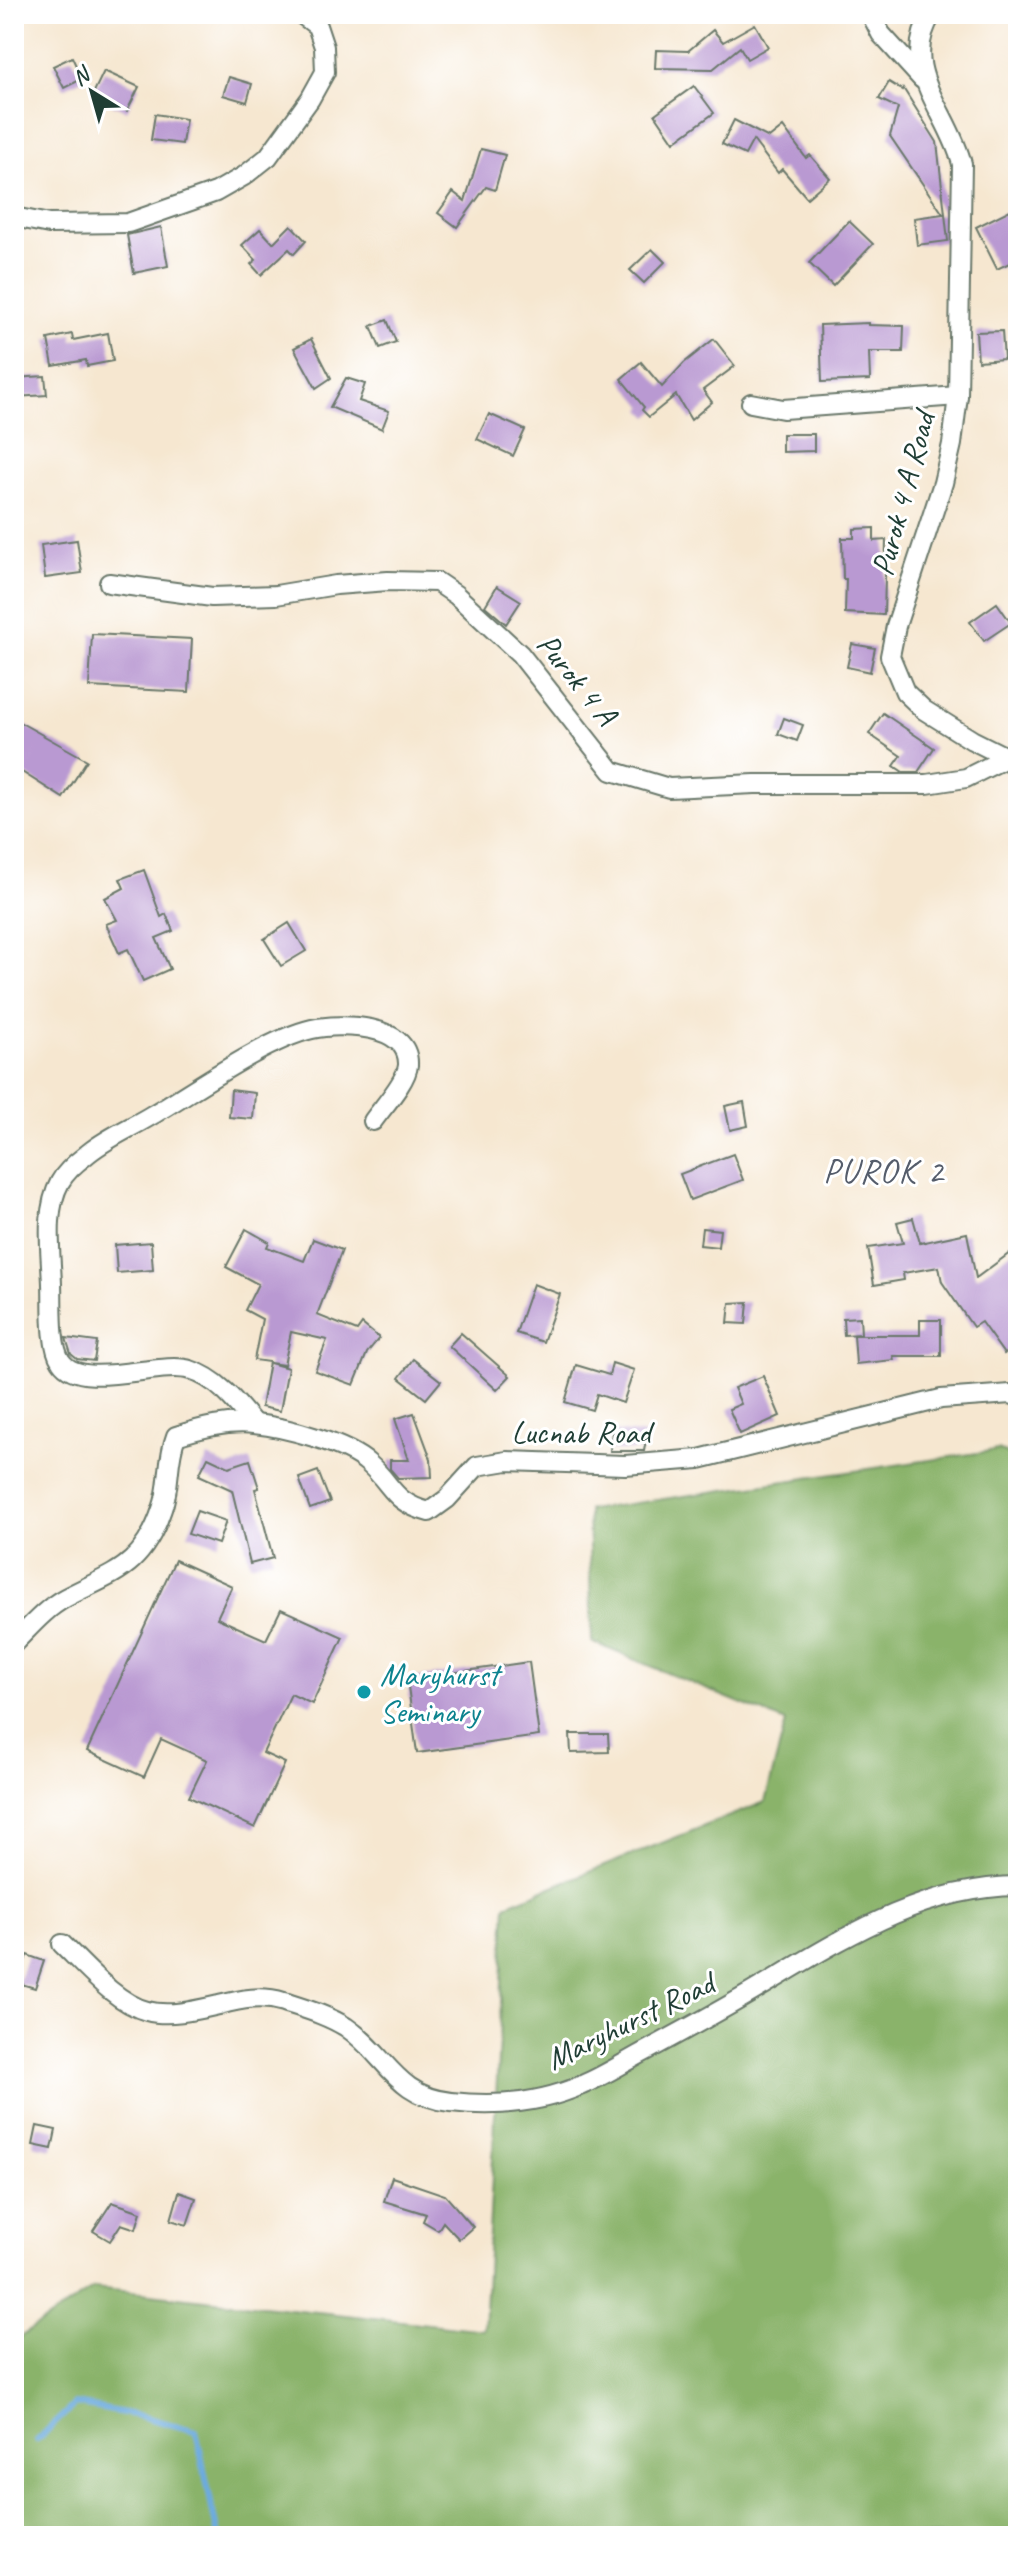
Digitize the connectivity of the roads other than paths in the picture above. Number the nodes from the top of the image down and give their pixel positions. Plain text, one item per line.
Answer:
1 (301, 14) edge
2 (871, 14) edge
3 (932, 14) edge
4 (927, 84) junction
5 (14, 217) edge
6 (958, 396) junction
7 (751, 403) dead end
8 (109, 583) dead end
9 (1012, 760) edge
10 (373, 1121) dead end
11 (1018, 1397) edge
12 (254, 1424) junction
13 (14, 1643) edge
14 (1018, 1886) edge
15 (62, 1944) dead end

1 - 5 street
2 - 4 street, Purok 4 A Road
3 - 4 street, Purok 4 A Road
4 - 6 street, Purok 4 A Road
6 - 7 street
6 - 9 street, Purok 4 A Road
8 - 9 street, Purok 4 A
10 - 12 street
11 - 12 street, Lucnab Road
12 - 13 street, Lucnab Road
14 - 15 street, Maryhurst Road

